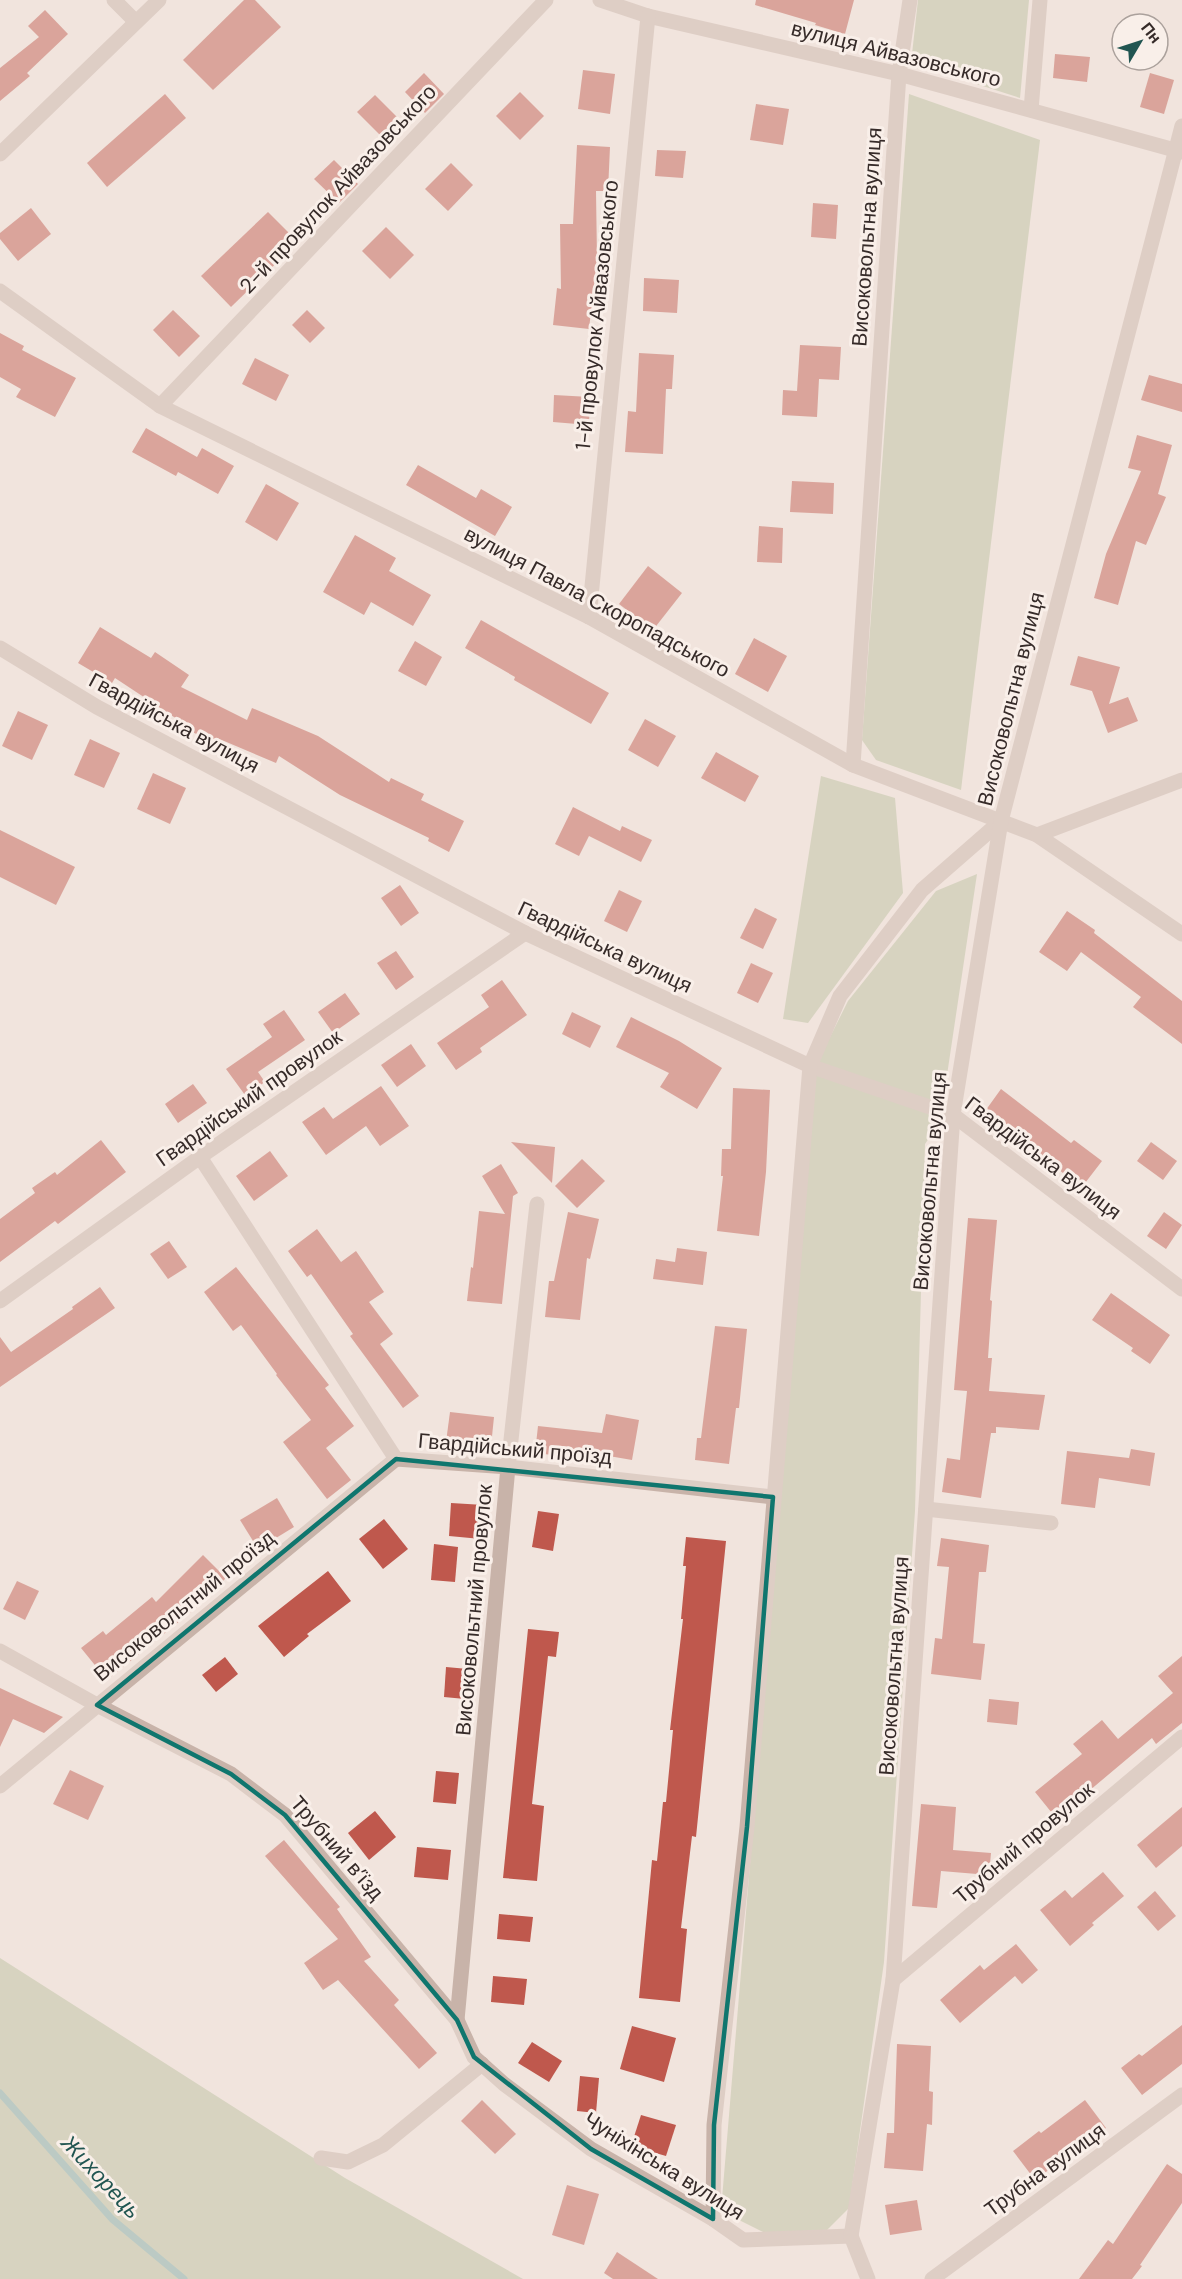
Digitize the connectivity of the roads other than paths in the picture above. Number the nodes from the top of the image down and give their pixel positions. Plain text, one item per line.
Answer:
1 (114, 0) edge
2 (159, 0) edge
3 (546, 0) edge
4 (600, 0) edge
5 (910, 0) edge
6 (1040, 0) edge
7 (648, 16) junction
8 (136, 22) junction
9 (899, 74) junction
10 (1030, 110) junction
11 (1182, 126) edge
12 (1178, 151) edge
13 (0, 154) edge
14 (0, 291) edge
15 (160, 406) junction
16 (589, 617) junction
17 (0, 648) edge
18 (853, 765) junction
19 (1182, 780) edge
20 (1001, 821) junction
21 (1037, 835) junction
22 (525, 933) junction
23 (1182, 934) edge
24 (810, 1066) junction
25 (953, 1115) junction
26 (200, 1157) junction
27 (537, 1204) dead end
28 (1182, 1289) edge
29 (0, 1301) edge
30 (396, 1460) junction
31 (508, 1467) junction
32 (773, 1497) junction
33 (926, 1509) junction
34 (1051, 1523) dead end
35 (0, 1651) edge
36 (97, 1705) junction
37 (1182, 1737) edge
38 (0, 1786) edge
39 (893, 1980) junction
40 (457, 2020) junction
41 (482, 2064) junction
42 (1182, 2095) edge
43 (321, 2158) dead end
44 (713, 2219) junction
45 (851, 2236) junction
46 (868, 2279) edge
47 (932, 2279) edge

1 - 8 street
2 - 8 street
3 - 15 street, 2-й провулок Айвазовського
4 - 7 street, вулиця Айвазовського
5 - 9 street, Високовольтна вулиця
6 - 10 street
7 - 9 street, вулиця Айвазовського
7 - 16 street, 1-й провулок Айвазовського
8 - 13 street
9 - 10 street, вулиця Айвазовського
9 - 18 street, Високовольтна вулиця
10 - 12 street, вулиця Айвазовського
11 - 12 street, Високовольтна вулиця
12 - 20 street, Високовольтна вулиця
14 - 15 street, вулиця Павла Скоропадського
15 - 16 street, вулиця Павла Скоропадського
16 - 18 street, вулиця Павла Скоропадського
17 - 22 street, Гвардійська вулиця
18 - 20 street, вулиця Павла Скоропадського
19 - 21 street
20 - 21 street, вулиця Павла Скоропадського
20 - 24 street
20 - 25 street, Високовольтна вулиця
21 - 23 street, вулиця Павла Скоропадського
22 - 24 street, Гвардійська вулиця
22 - 26 street, Гвардійський провулок
24 - 25 street, Гвардійська вулиця
24 - 32 street
25 - 28 street, Гвардійська вулиця
25 - 33 street, Високовольтна вулиця
26 - 29 street, Гвардійський провулок
26 - 30 street, Гвардійський проїзд
27 - 31 street, Високовольтний провулок
30 - 31 street, Гвардійський проїзд
30 - 36 street, Високовольтний проїзд
31 - 32 street, Гвардійський проїзд
31 - 40 street, Високовольтний провулок
32 - 44 street
33 - 34 street
33 - 39 street, Високовольтна вулиця
35 - 36 street, Трубний в’їзд
36 - 38 street, Високовольтний проїзд
36 - 40 street, Трубний в’їзд
37 - 39 street, Трубний провулок
39 - 45 street, Високовольтна вулиця
40 - 41 street, Чуніхінська вулиця
41 - 43 street
41 - 44 street, Чуніхінська вулиця
42 - 47 street, Трубна вулиця
44 - 45 street, Чуніхінська вулиця
45 - 46 street

